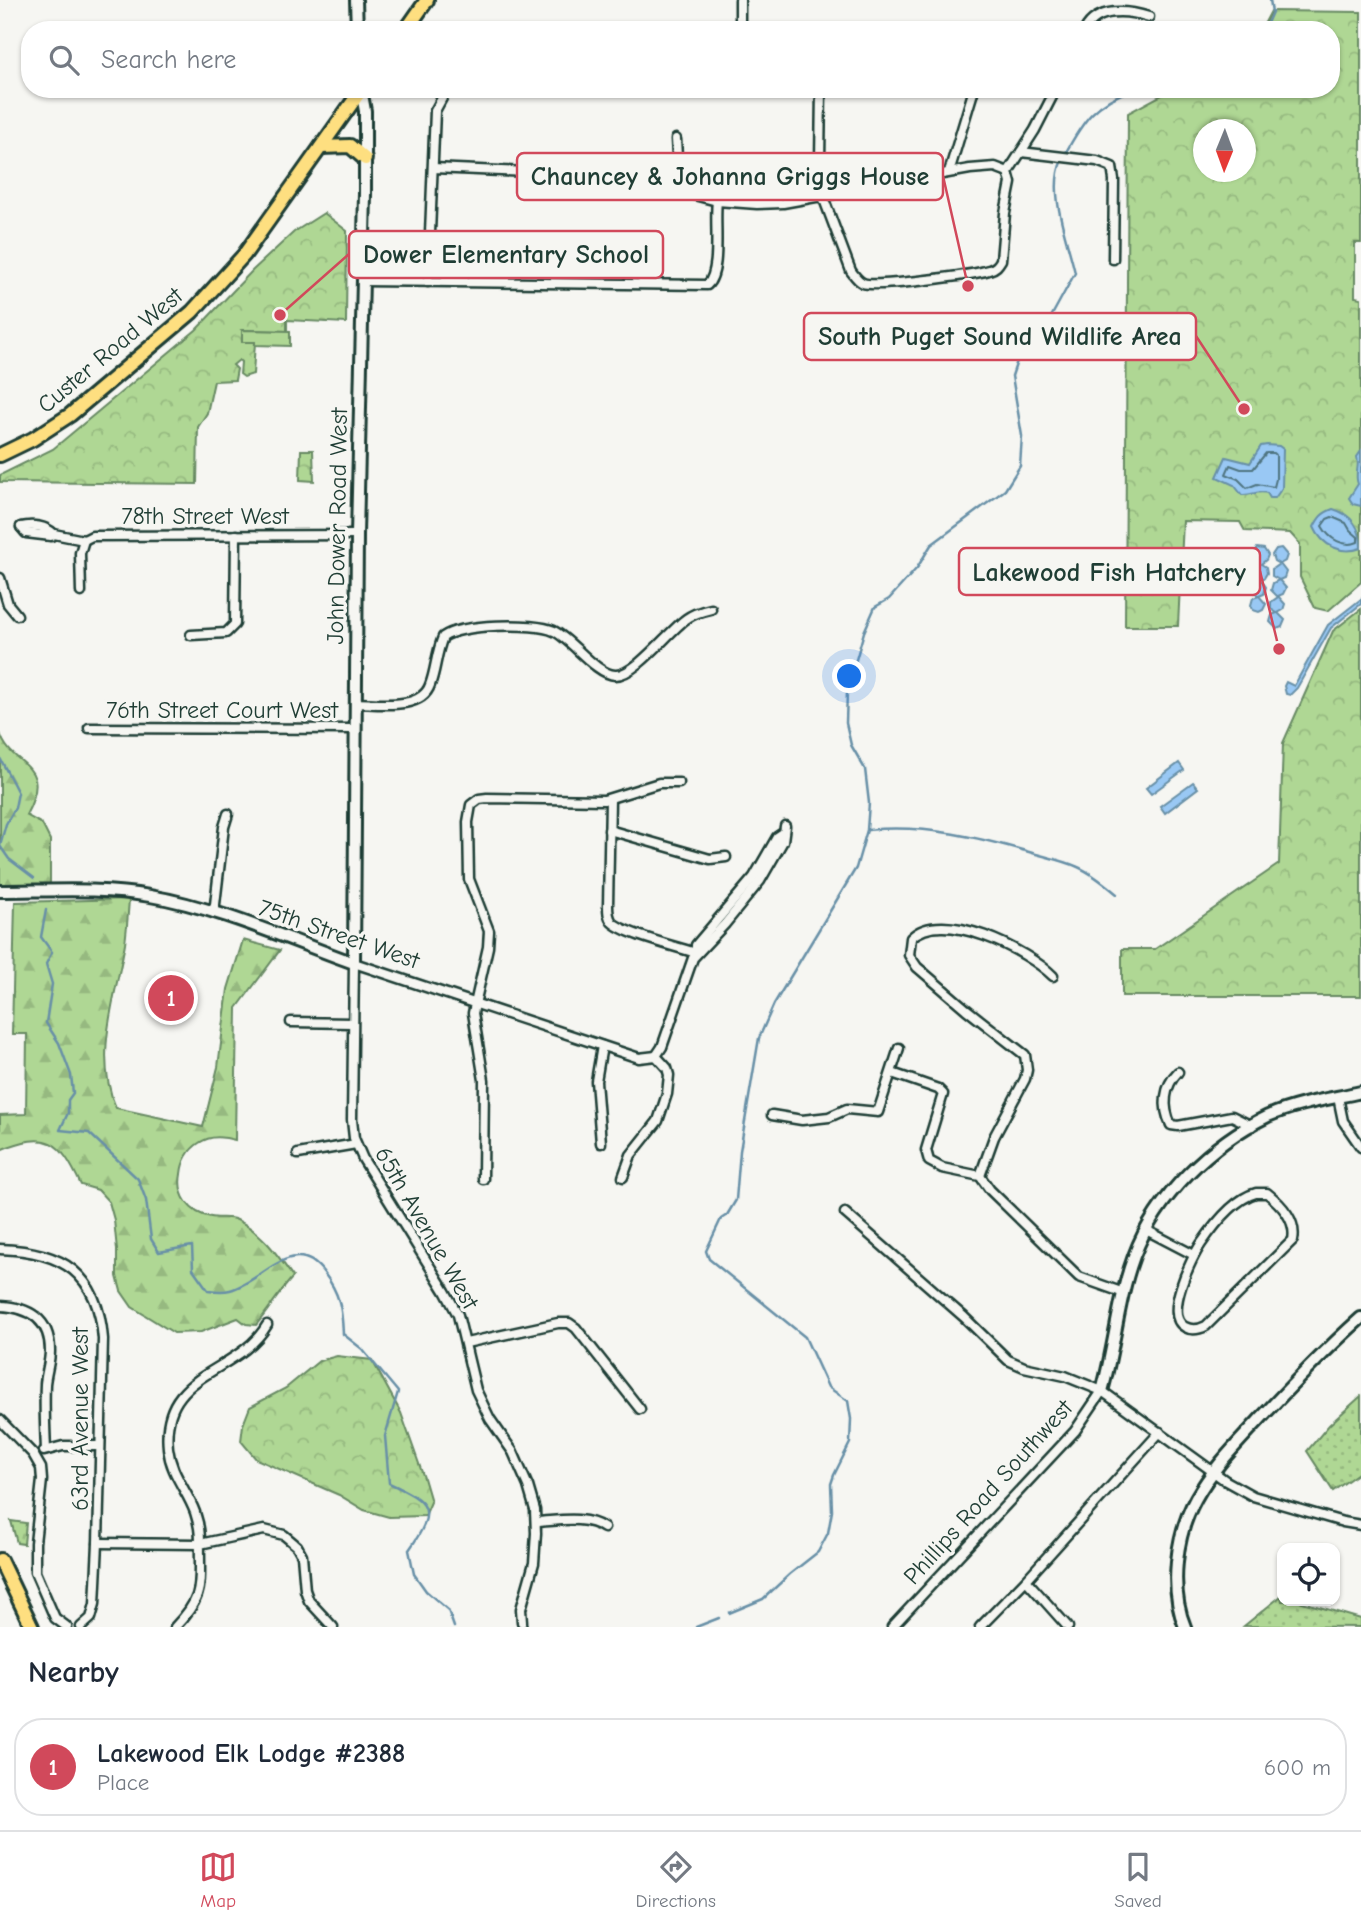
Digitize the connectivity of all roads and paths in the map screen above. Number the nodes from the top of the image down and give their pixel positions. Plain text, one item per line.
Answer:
1 (356, 0) edge
2 (427, 0) edge
3 (740, 0) edge
4 (1149, 17) dead end
5 (357, 21) edge
6 (412, 21) edge
7 (740, 21) edge
8 (1091, 21) edge
9 (355, 98) edge
10 (363, 98) edge
11 (442, 98) edge
12 (821, 98) edge
13 (971, 98) edge
14 (1051, 98) edge
15 (676, 139) dead end
16 (321, 147) junction
17 (1021, 152) junction
18 (365, 159) junction
19 (433, 168) junction
20 (949, 172) junction
21 (1008, 172) junction
22 (679, 191) junction
23 (822, 194) junction
24 (717, 201) junction
25 (1113, 260) dead end
26 (363, 281) junction
27 (428, 282) junction
28 (0, 455) edge
29 (54, 534) dead end
30 (236, 535) junction
31 (357, 535) junction
32 (84, 540) junction
33 (0, 578) edge
34 (81, 592) dead end
35 (711, 609) dead end
36 (17, 615) dead end
37 (191, 635) dead end
38 (355, 703) junction
39 (89, 729) dead end
40 (355, 729) junction
41 (679, 783) dead end
42 (610, 799) junction
43 (228, 814) dead end
44 (609, 830) junction
45 (784, 830) dead end
46 (726, 857) dead end
47 (0, 891) edge
48 (215, 914) junction
49 (696, 953) junction
50 (354, 962) junction
51 (1053, 976) dead end
52 (474, 1003) junction
53 (292, 1022) dead end
54 (352, 1023) junction
55 (602, 1046) junction
56 (899, 1048) dead end
57 (656, 1056) junction
58 (1178, 1072) dead end
59 (892, 1073) junction
60 (1361, 1092) edge
61 (1338, 1097) junction
62 (772, 1115) dead end
63 (1252, 1126) junction
64 (601, 1143) dead end
65 (356, 1144) junction
66 (1361, 1147) edge
67 (298, 1154) dead end
68 (980, 1176) junction
69 (623, 1177) dead end
70 (483, 1179) dead end
71 (845, 1213) dead end
72 (1146, 1230) junction
73 (0, 1249) edge
74 (1194, 1255) junction
75 (1124, 1293) junction
76 (0, 1306) edge
77 (1361, 1318) edge
78 (267, 1325) dead end
79 (466, 1343) junction
80 (1102, 1391) junction
81 (640, 1409) dead end
82 (0, 1420) edge
83 (1160, 1432) junction
84 (99, 1446) junction
85 (46, 1450) junction
86 (36, 1458) junction
87 (1214, 1471) junction
88 (536, 1522) junction
89 (1361, 1525) edge
90 (604, 1528) dead end
91 (98, 1543) junction
92 (200, 1544) junction
93 (0, 1560) edge
94 (1026, 1580) junction
95 (523, 1622) dead end
96 (32, 1627) edge
97 (67, 1627) edge
98 (81, 1627) edge
99 (175, 1627) edge
100 (333, 1627) edge
101 (892, 1627) edge
102 (980, 1627) edge
103 (1068, 1627) edge
104 (1185, 1627) edge

1 - 5 street
2 - 6 main road
3 - 7 street
4 - 8 street
9 - 16 main road, Custer Road West
10 - 18 street, John Dower Road West
11 - 19 street
12 - 23 street
13 - 20 street
14 - 17 street
15 - 22 street
16 - 18 main road
16 - 28 main road, Custer Road West
17 - 21 street
17 - 25 street
18 - 26 street, John Dower Road West
19 - 22 street
19 - 27 street
20 - 21 street
20 - 23 street
21 - 23 street
22 - 24 street
23 - 24 street
24 - 27 street
26 - 27 street
26 - 31 street, John Dower Road West
29 - 32 street, 78th Street West
30 - 31 street, 78th Street West
30 - 32 street, 78th Street West
30 - 37 street
31 - 38 street, John Dower Road West
32 - 34 street
33 - 36 street
35 - 38 street
38 - 40 street, John Dower Road West
39 - 40 street, 76th Street Court West
40 - 50 street, John Dower Road West
41 - 42 street
42 - 44 street
42 - 52 street
43 - 48 street
44 - 46 street
44 - 49 street
45 - 49 street
47 - 48 street, 75th Street West
48 - 50 street, 75th Street West
49 - 57 street
50 - 52 street, 75th Street West
50 - 54 street, 65th Avenue West
51 - 68 street
52 - 55 street, 75th Street West
52 - 70 street
53 - 54 street
54 - 65 street, 65th Avenue West
55 - 57 street, 75th Street West
55 - 64 street
56 - 59 street
57 - 69 street
58 - 63 street
59 - 62 street
59 - 68 street
60 - 61 street, Phillips Road Southwest
61 - 63 street, Phillips Road Southwest
61 - 66 street
63 - 72 street, Phillips Road Southwest
65 - 67 street
65 - 79 street, 65th Avenue West
68 - 75 street
71 - 80 street
72 - 74 street
72 - 75 street, Phillips Road Southwest
73 - 84 street, 63rd Avenue West
74 - 74 street
75 - 80 street, Phillips Road Southwest
76 - 85 street
77 - 87 street
78 - 92 street
79 - 81 street
79 - 88 street, 65th Avenue West
80 - 83 street
80 - 101 street, Phillips Road Southwest
82 - 86 street
83 - 87 street
83 - 94 street
84 - 85 street
84 - 91 street, 63rd Avenue West
85 - 86 street
86 - 97 street
87 - 89 street
87 - 104 street
88 - 90 street
88 - 95 street, 65th Avenue West
91 - 92 street
91 - 98 street, 63rd Avenue West
92 - 99 street
92 - 100 street
93 - 96 main road
94 - 102 street
94 - 103 street

